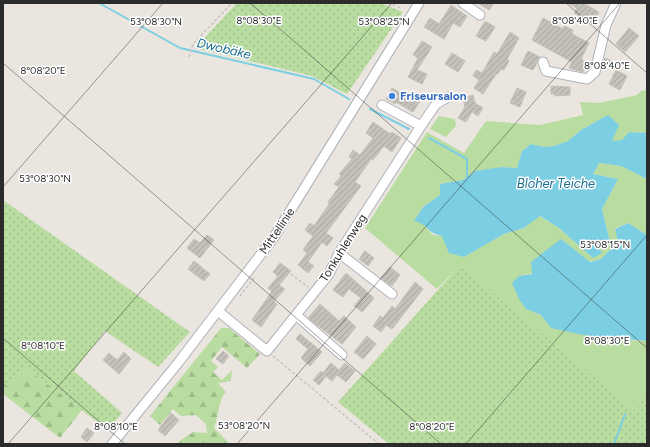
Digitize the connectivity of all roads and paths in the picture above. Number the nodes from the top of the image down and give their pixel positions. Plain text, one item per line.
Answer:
1 (232, 3) edge
2 (388, 3) edge
3 (419, 3) edge
4 (463, 3) edge
5 (616, 3) edge
6 (401, 8) dead end
7 (480, 15) dead end
8 (189, 56) dead end
9 (543, 62) dead end
10 (448, 97) dead end
11 (382, 105) dead end
12 (421, 126) junction
13 (339, 253) junction
14 (291, 274) dead end
15 (315, 292) junction
16 (392, 294) dead end
17 (218, 311) junction
18 (296, 315) junction
19 (267, 351) junction
20 (342, 355) dead end
21 (112, 444) edge
22 (379, 444) edge

1 - 8 path
2 - 6 path
3 - 17 street, Mittellinie
4 - 7 street
5 - 9 street
10 - 12 street, Tonkuhlenweg
11 - 12 street
12 - 13 street, Tonkuhlenweg
13 - 15 street, Tonkuhlenweg
13 - 16 street
14 - 15 path
15 - 18 street, Tonkuhlenweg
17 - 19 street
17 - 21 street, Mittellinie
18 - 19 street, Tonkuhlenweg
18 - 20 street
19 - 22 path

